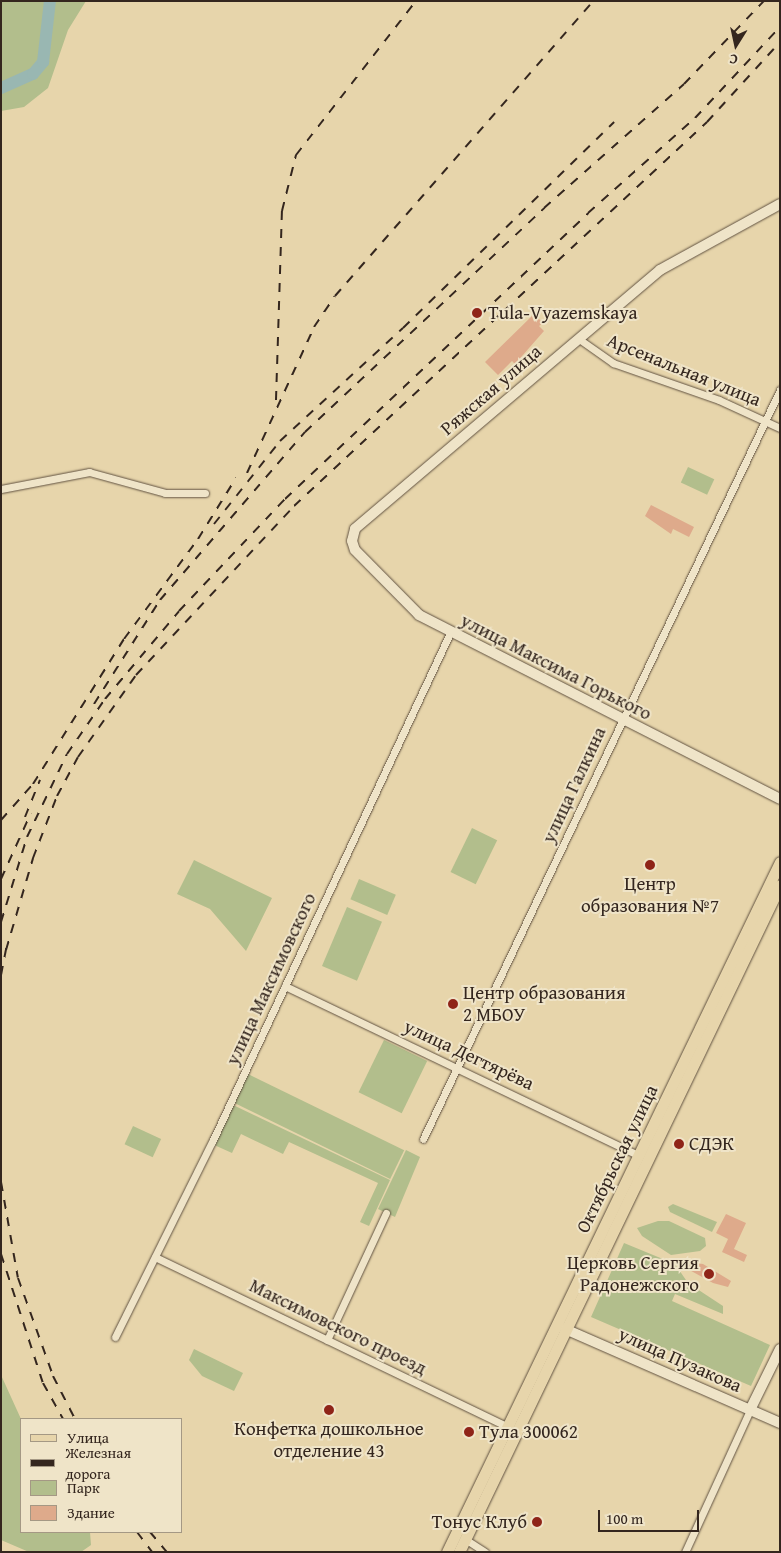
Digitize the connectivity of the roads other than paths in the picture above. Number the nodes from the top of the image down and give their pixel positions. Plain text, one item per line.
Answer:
1 (780, 204) edge
2 (579, 339) junction
3 (780, 390) edge
4 (765, 420) junction
5 (780, 428) edge
6 (1, 489) edge
7 (205, 493) dead end
8 (355, 528) joint
9 (450, 633) junction
10 (622, 721) junction
11 (780, 799) edge
12 (780, 862) edge
13 (780, 885) edge
14 (285, 986) junction
15 (455, 1066) junction
16 (423, 1139) dead end
17 (638, 1155) junction
18 (386, 1214) dead end
19 (155, 1256) junction
20 (569, 1310) junction
21 (561, 1327) junction
22 (116, 1336) dead end
23 (327, 1340) junction
24 (780, 1349) edge
25 (750, 1410) junction
26 (780, 1423) edge
27 (508, 1427) junction
28 (465, 1539) junction
29 (446, 1552) edge
30 (459, 1552) edge
31 (485, 1552) edge
32 (685, 1552) edge

1 - 2 street, Ряжская улица
2 - 4 street, Арсенальная улица
2 - 8 street, Ряжская улица
3 - 4 street, улица Галкина
4 - 5 street, Арсенальная улица
4 - 10 street, улица Галкина
6 - 7 street
8 - 9 street, улица Максима Горького
9 - 10 street, улица Максима Горького
9 - 14 street, улица Максимовского
10 - 11 street, улица Максима Горького
10 - 15 street, улица Галкина
12 - 17 main road, Октябрьская улица
13 - 20 main road, Октябрьская улица
14 - 15 street, улица Дегтярёва
14 - 19 street, улица Максимовского
15 - 16 street, улица Галкина
15 - 17 street, улица Дегтярёва
17 - 20 main road, Октябрьская улица
18 - 23 street
19 - 22 street, улица Максимовского
19 - 23 street, Максимовского проезд
20 - 21 main road, Октябрьская улица
21 - 25 street, улица Пузакова
21 - 27 main road, Октябрьская улица
21 - 28 main road, Октябрьская улица
23 - 27 street, Максимовского проезд
24 - 25 street
25 - 26 street, улица Пузакова
25 - 32 street
27 - 29 main road, Октябрьская улица
28 - 30 main road, Октябрьская улица
28 - 31 street

